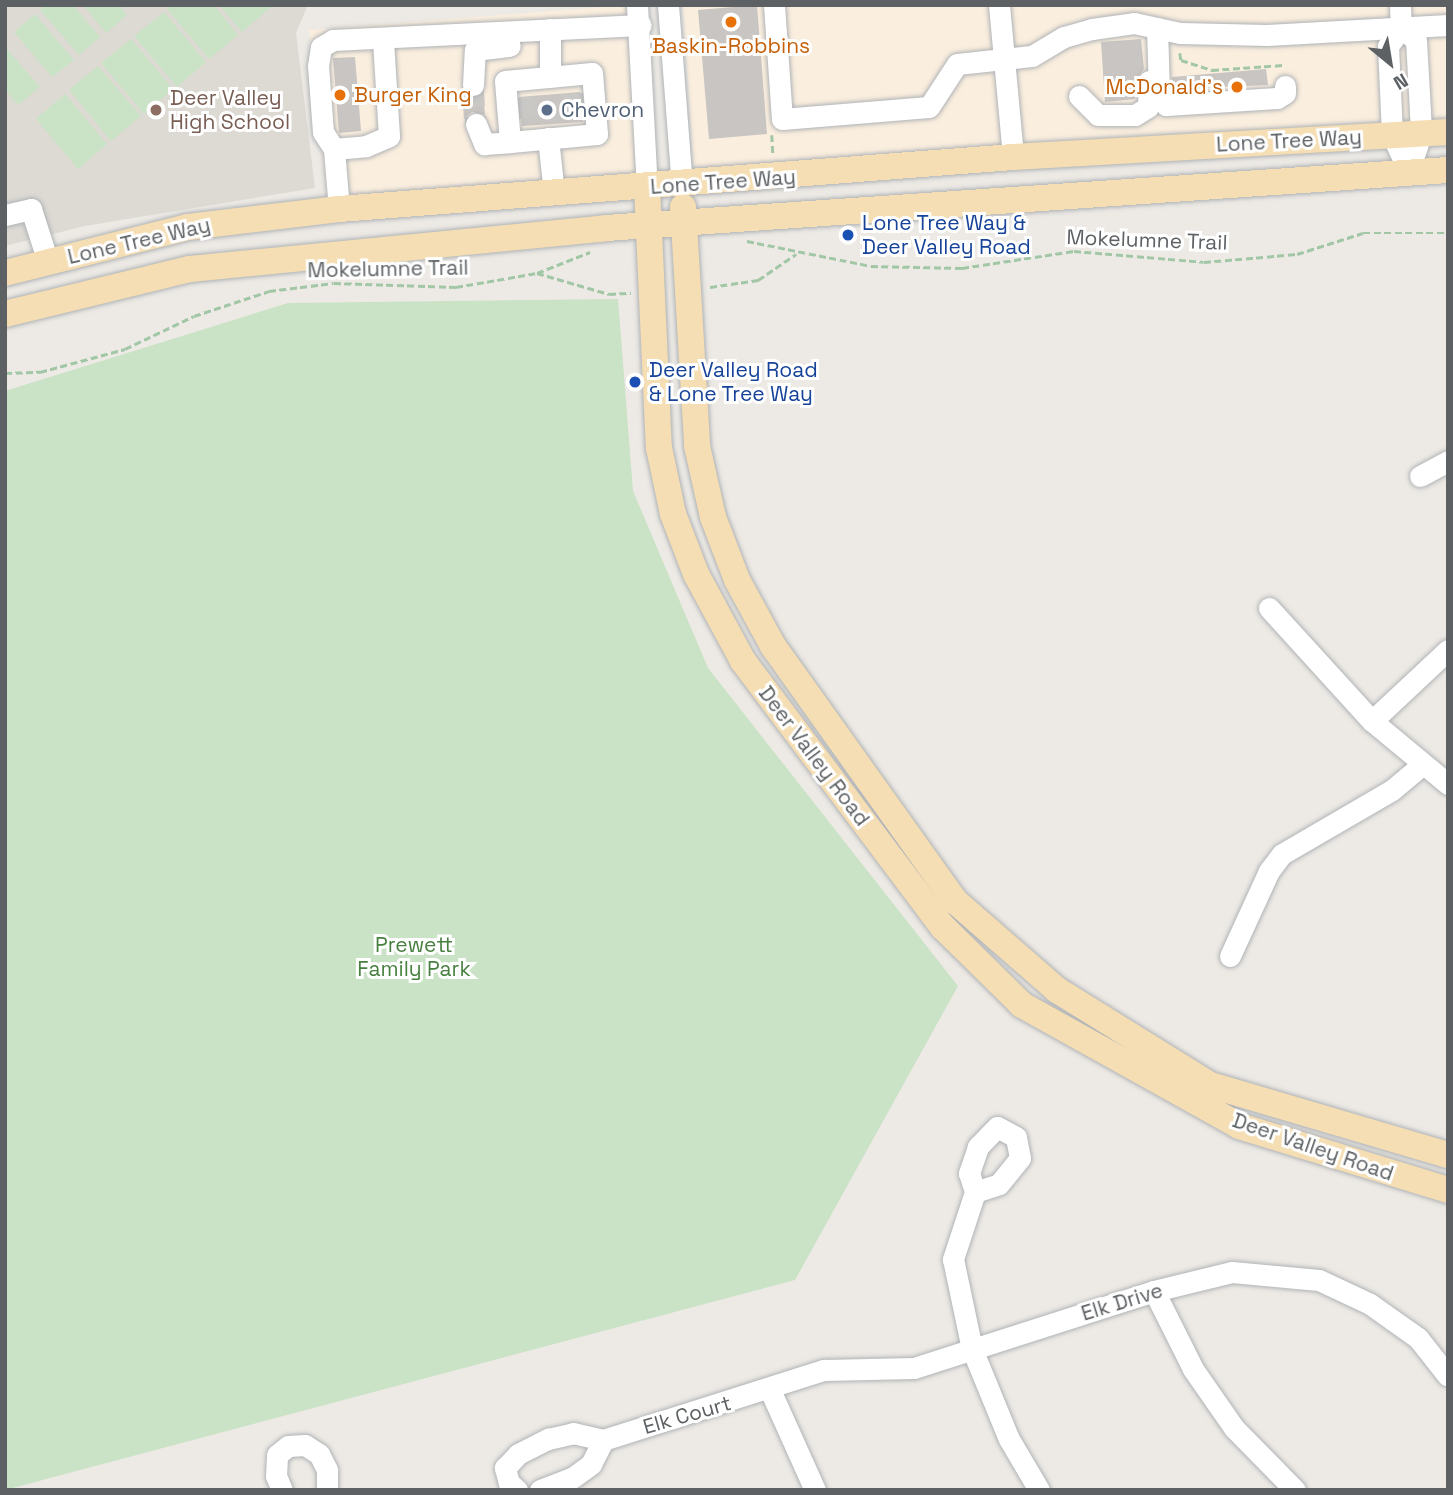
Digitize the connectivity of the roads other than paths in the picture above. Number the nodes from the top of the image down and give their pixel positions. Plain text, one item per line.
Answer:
1 (668, 5) edge
2 (774, 5) edge
3 (999, 5) edge
4 (1400, 5) edge
5 (640, 15) edge
6 (1448, 25) edge
7 (1401, 28) junction
8 (1152, 31) junction
9 (550, 36) junction
10 (383, 41) junction
11 (1003, 58) junction
12 (1284, 76) road end
13 (564, 82) junction
14 (473, 85) tunnel mouth
15 (1079, 96) dead end
16 (476, 124) dead end
17 (1448, 132) edge
18 (1421, 134) junction
19 (1392, 135) junction
20 (528, 137) junction
21 (334, 149) junction
22 (1013, 157) junction
23 (1448, 170) edge
24 (1409, 172) junction
25 (682, 185) junction
26 (647, 187) junction
27 (554, 193) junction
28 (339, 209) junction
29 (5, 215) edge
30 (684, 223) junction
31 (647, 226) junction
32 (48, 262) junction
33 (5, 273) edge
34 (5, 314) edge
35 (1448, 461) edge
36 (1420, 476) dead end
37 (1269, 608) dead end
38 (1448, 650) edge
39 (1372, 721) junction
40 (1421, 766) junction
41 (1448, 784) edge
42 (1230, 956) dead end
43 (1448, 1155) edge
44 (1448, 1190) edge
45 (975, 1192) dead end
46 (1154, 1291) junction
47 (972, 1349) junction
48 (1448, 1376) edge
49 (771, 1390) junction
50 (603, 1440) junction
51 (282, 1490) edge
52 (327, 1490) edge
53 (517, 1490) edge
54 (540, 1490) edge
55 (815, 1490) edge
56 (1039, 1490) edge
57 (1294, 1490) edge

1 - 25 street, Deer Valley Road
2 - 11 street
3 - 11 street
4 - 7 street
5 - 9 street
5 - 26 street, Deer Valley Road
6 - 7 street
7 - 8 street
7 - 18 street
7 - 19 street
8 - 11 street
8 - 12 street
8 - 15 street
9 - 10 street
9 - 13 street
9 - 14 street
10 - 21 street
10 - 21 street
11 - 22 street
13 - 20 street
13 - 20 street
16 - 20 street
17 - 18 main road, Lone Tree Way
18 - 19 main road, Lone Tree Way
18 - 24 street
19 - 22 main road, Lone Tree Way
19 - 24 street
20 - 27 street
21 - 28 street
22 - 25 main road, Lone Tree Way
23 - 24 main road, Lone Tree Way
24 - 30 main road, Lone Tree Way
25 - 26 main road, Lone Tree Way
25 - 30 main road, Deer Valley Road
26 - 27 main road, Lone Tree Way
26 - 31 main road, Deer Valley Road
27 - 28 main road, Lone Tree Way
28 - 32 main road, Lone Tree Way
29 - 32 street
30 - 31 main road, Lone Tree Way
30 - 43 main road, Deer Valley Road
31 - 34 main road, Lone Tree Way
31 - 44 main road, Deer Valley Road
32 - 33 main road, Lone Tree Way
35 - 36 street
37 - 39 street
38 - 39 street
39 - 40 street
40 - 41 street
40 - 42 street
45 - 47 street
46 - 47 street, Elk Drive
46 - 48 street, Elk Drive
46 - 57 street
47 - 49 street, Elk Drive
47 - 56 street
49 - 50 street, Elk Court
49 - 55 street
50 - 53 street, Elk Court
50 - 54 street
51 - 52 street

